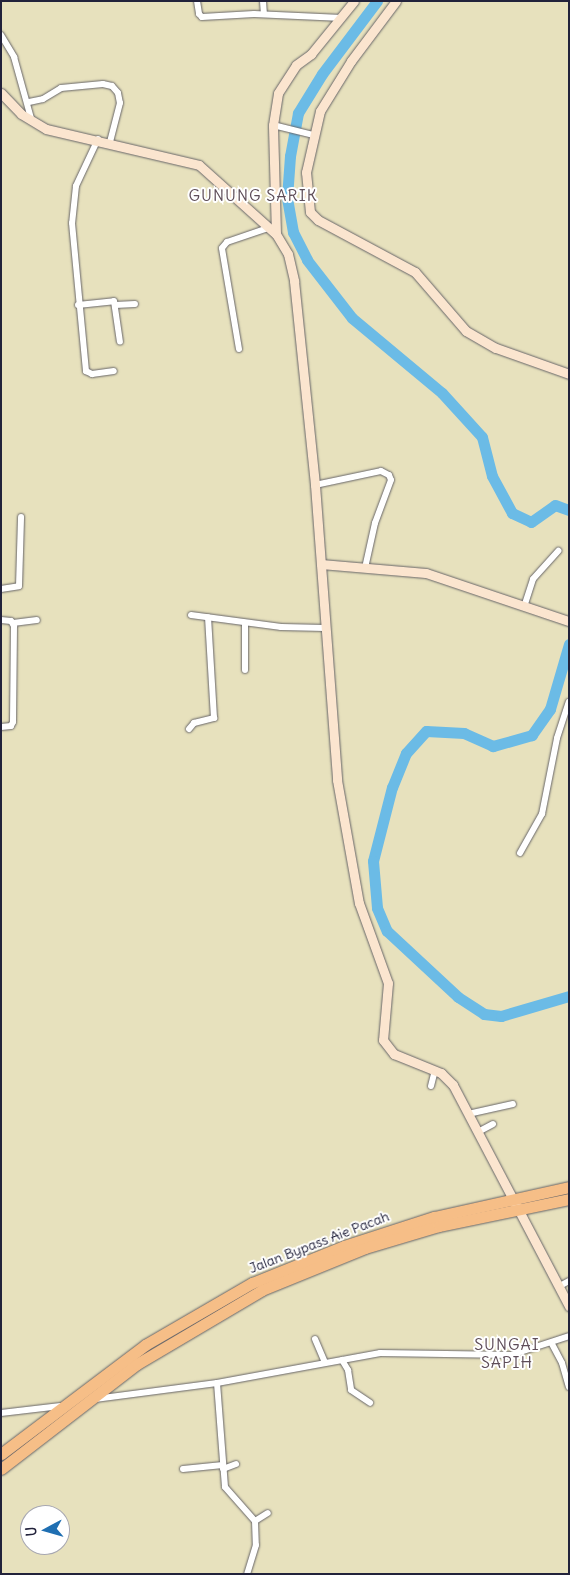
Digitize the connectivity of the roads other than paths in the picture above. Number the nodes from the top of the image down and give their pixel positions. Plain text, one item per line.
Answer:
1 (197, 1) edge
2 (264, 1) edge
3 (354, 1) edge
4 (396, 1) edge
5 (264, 14) junction
6 (343, 18) junction
7 (1, 35) edge
8 (1, 93) edge
9 (29, 102) junction
10 (32, 122) junction
11 (273, 125) junction
12 (309, 134) junction
13 (98, 139) junction
14 (110, 142) junction
15 (268, 228) junction
16 (276, 234) junction
17 (136, 304) dead end
18 (78, 305) junction
19 (115, 305) junction
20 (120, 342) dead end
21 (239, 349) dead end
22 (114, 371) dead end
23 (569, 374) edge
24 (315, 485) junction
25 (21, 517) dead end
26 (558, 551) dead end
27 (321, 564) junction
28 (365, 568) junction
29 (1, 589) edge
30 (524, 607) junction
31 (191, 615) dead end
32 (208, 617) junction
33 (1, 620) edge
34 (37, 620) dead end
35 (569, 621) edge
36 (13, 623) junction
37 (244, 624) junction
38 (325, 628) junction
39 (245, 670) dead end
40 (569, 702) edge
41 (1, 726) edge
42 (189, 729) dead end
43 (520, 853) dead end
44 (435, 1070) junction
45 (431, 1086) dead end
46 (512, 1104) dead end
47 (468, 1114) junction
48 (493, 1124) dead end
49 (478, 1132) junction
50 (569, 1187) edge
51 (511, 1198) junction
52 (569, 1199) edge
53 (516, 1208) junction
54 (569, 1281) edge
55 (560, 1286) junction
56 (569, 1306) edge
57 (569, 1336) edge
58 (315, 1339) dead end
59 (552, 1344) junction
60 (342, 1360) junction
61 (325, 1362) junction
62 (105, 1381) junction
63 (217, 1383) junction
64 (569, 1387) edge
65 (89, 1400) junction
66 (370, 1403) dead end
67 (66, 1405) junction
68 (1, 1413) edge
69 (1, 1454) edge
70 (236, 1464) dead end
71 (223, 1467) junction
72 (1, 1469) edge
73 (183, 1469) dead end
74 (268, 1513) dead end
75 (255, 1521) junction
76 (247, 1574) edge

1 - 5 street
2 - 5 street
3 - 6 street
4 - 12 street
5 - 6 street
6 - 11 street
7 - 9 street
8 - 10 street
9 - 10 street
9 - 14 street
10 - 13 street
11 - 12 street
11 - 16 street
12 - 23 street
13 - 14 street
13 - 18 street
14 - 15 street
15 - 16 street
15 - 21 street
16 - 24 street
17 - 19 street
18 - 19 street
18 - 22 street
19 - 20 street
24 - 27 street
24 - 28 street
25 - 29 street
26 - 30 street
27 - 28 street
27 - 38 street
28 - 30 street
30 - 35 street
31 - 32 street
32 - 37 street
32 - 42 street
33 - 36 street
34 - 36 street
36 - 41 street
37 - 38 street
37 - 39 street
38 - 44 street
40 - 43 street
44 - 45 street
44 - 47 street
46 - 47 street
47 - 49 street
48 - 49 street
49 - 51 street
50 - 51 highway, Jalan Bypass Aie Pacah
51 - 53 street
51 - 62 highway, Jalan Bypass Aie Pacah
52 - 53 highway, Jalan Bypass Aie Pacah
53 - 55 street
53 - 62 highway, Jalan Bypass Aie Pacah
54 - 55 street
55 - 56 street
57 - 59 street
58 - 61 street
59 - 60 street
59 - 64 street
60 - 61 street
60 - 66 street
61 - 63 street
62 - 65 highway
62 - 67 highway
63 - 65 street
63 - 71 street
65 - 67 street
65 - 72 highway
67 - 68 street
67 - 69 highway
70 - 71 street
71 - 73 street
71 - 75 street
74 - 75 street
75 - 76 street

